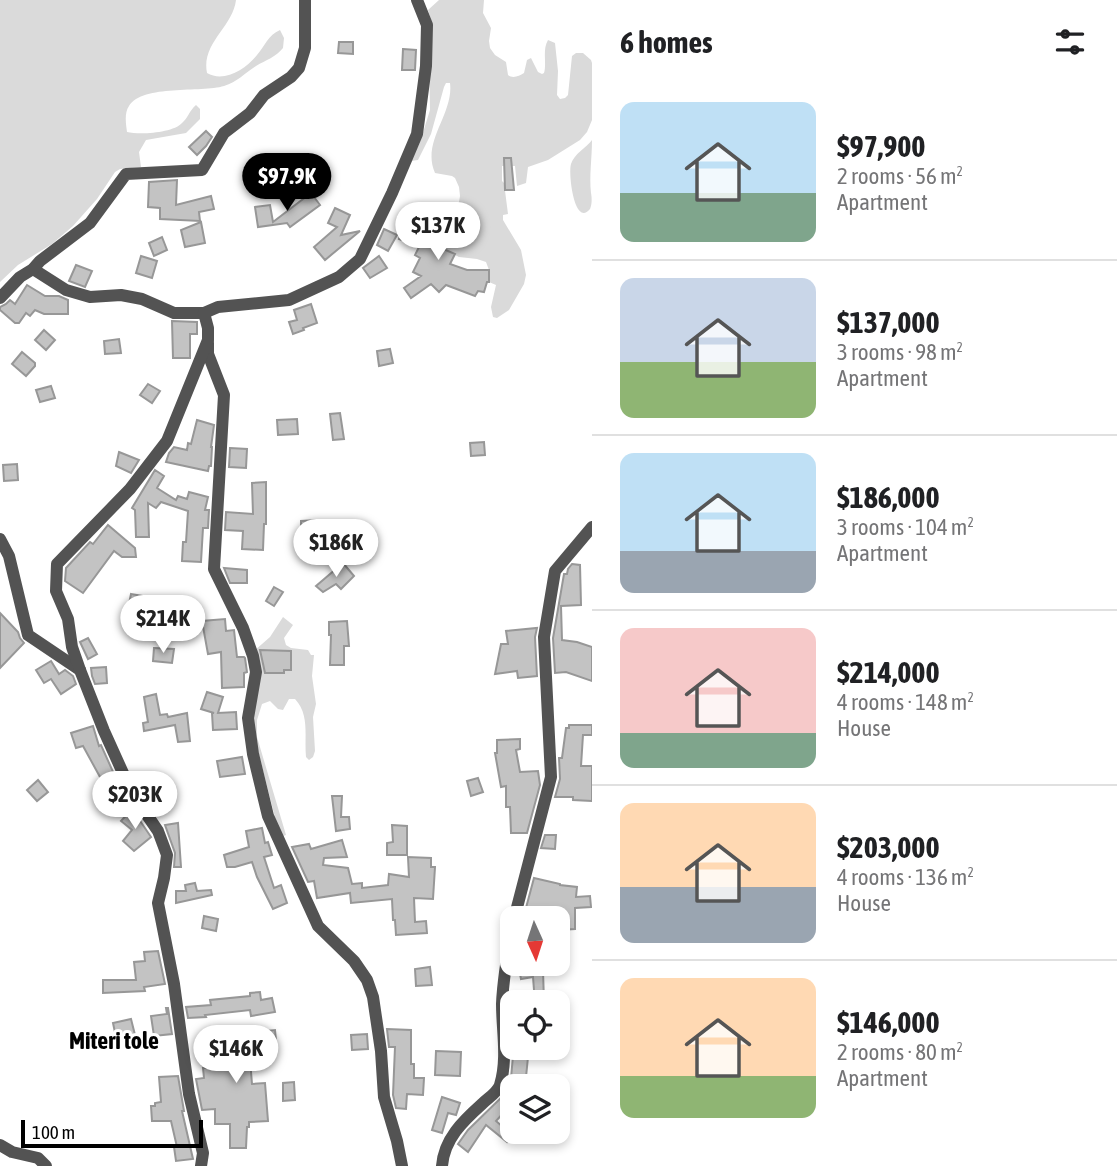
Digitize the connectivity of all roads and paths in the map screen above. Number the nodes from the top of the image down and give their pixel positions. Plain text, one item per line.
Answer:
1 (305, 0) edge
2 (417, 0) edge
3 (33, 269) junction
4 (0, 298) edge
5 (204, 313) junction
6 (208, 340) junction
7 (592, 527) edge
8 (0, 539) edge
9 (80, 670) junction
10 (517, 906) edge
11 (505, 976) edge
12 (0, 1145) edge
13 (46, 1166) edge
14 (201, 1166) edge
15 (402, 1166) edge
16 (442, 1166) edge

1 - 3 street
2 - 5 street
3 - 4 street
3 - 5 street
5 - 6 street
6 - 9 street
6 - 15 street
7 - 10 street
8 - 9 street
9 - 14 street
11 - 16 street
12 - 13 street

